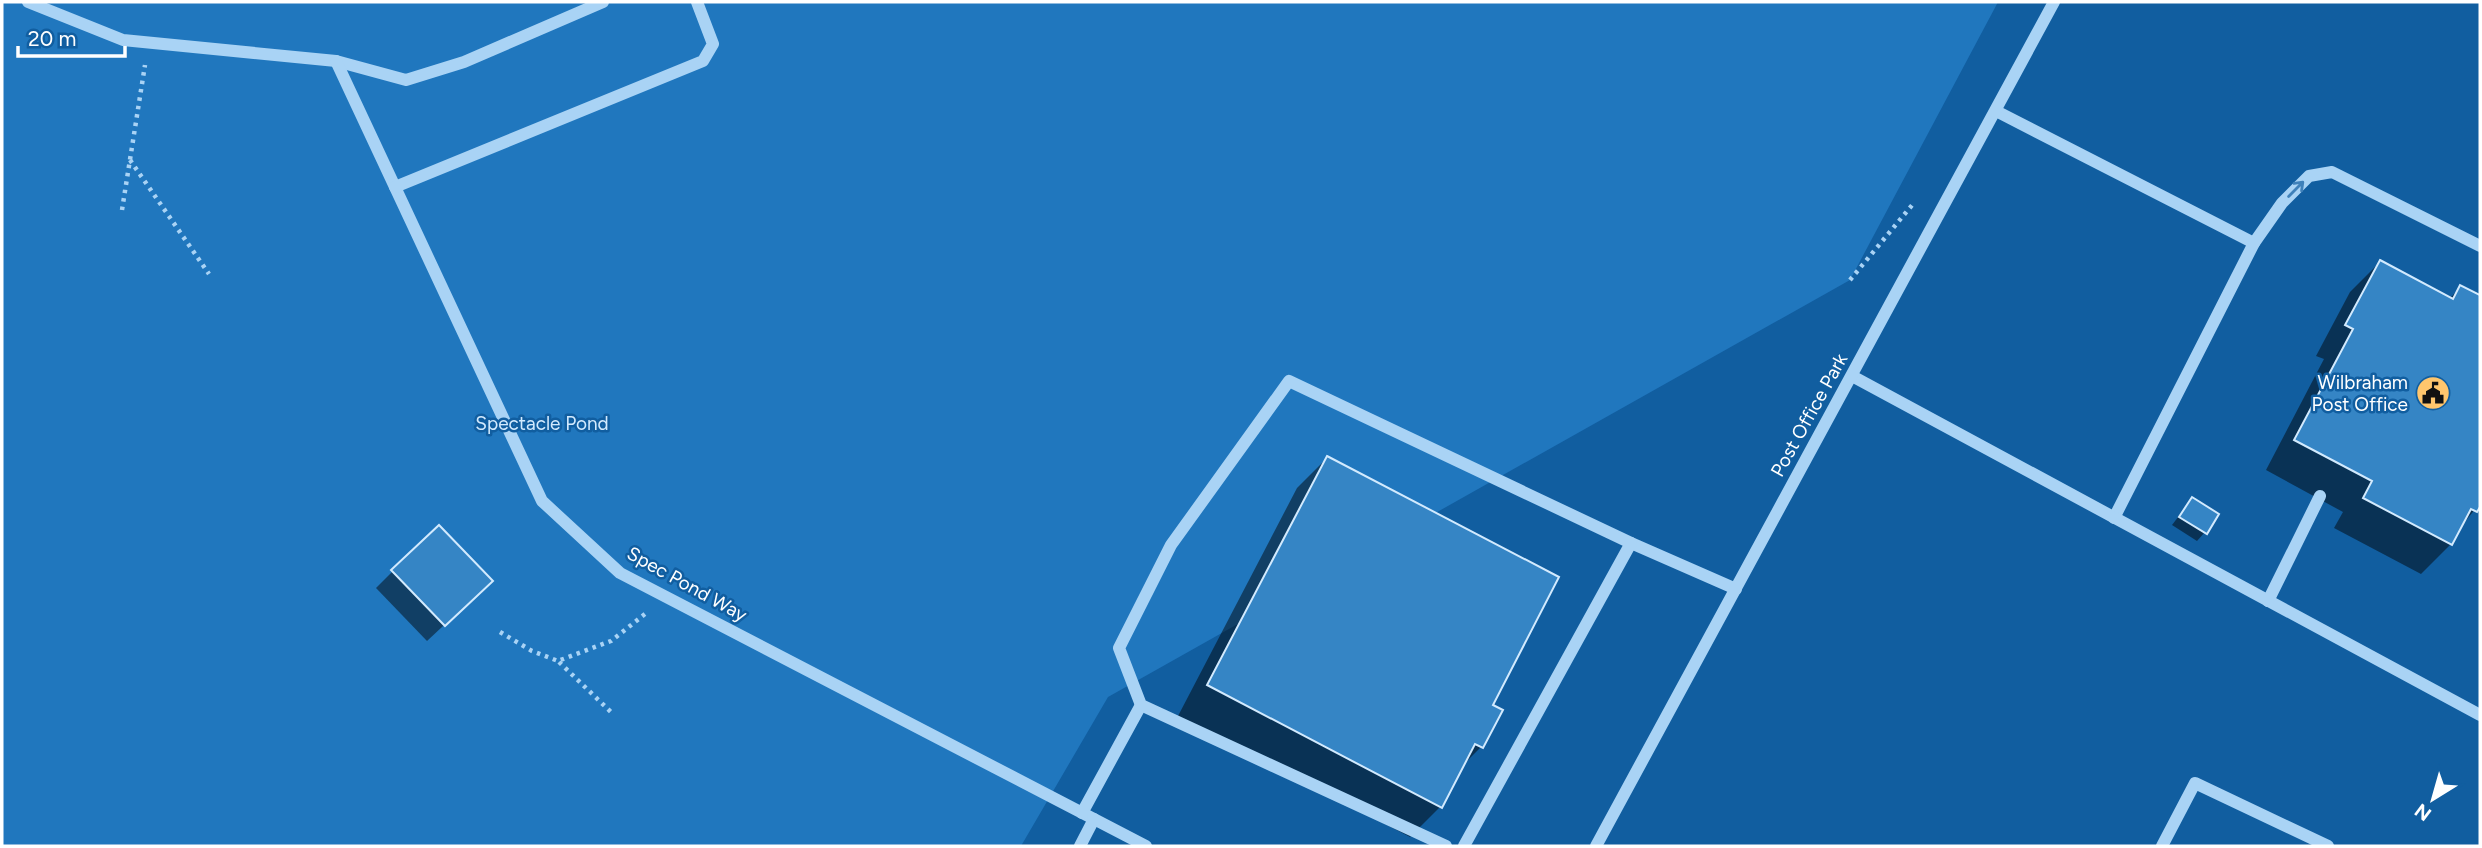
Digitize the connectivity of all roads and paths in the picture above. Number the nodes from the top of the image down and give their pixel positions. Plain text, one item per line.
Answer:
1 (28, 2) edge
2 (603, 2) edge
3 (697, 2) edge
4 (2054, 2) edge
5 (149, 43) junction
6 (336, 61) junction
7 (1996, 111) junction
8 (130, 159) junction
9 (395, 187) junction
10 (122, 209) dead end
11 (2254, 243) junction
12 (2480, 247) edge
13 (209, 274) dead end
14 (1852, 376) junction
15 (2320, 496) dead end
16 (2114, 518) junction
17 (1631, 543) junction
18 (1736, 589) junction
19 (659, 593) junction
20 (2267, 601) junction
21 (500, 632) dead end
22 (558, 661) junction
23 (1141, 705) junction
24 (612, 713) dead end
25 (2480, 715) edge
26 (1088, 816) junction
27 (1080, 846) edge
28 (1146, 846) edge
29 (1446, 846) edge
30 (1464, 846) edge
31 (1596, 846) edge
32 (2162, 846) edge
33 (2328, 846) edge

1 - 5 street
2 - 6 street
3 - 9 street
4 - 7 street, Post Office Park
5 - 6 street
5 - 8 path
6 - 9 street, Spec Pond Way
7 - 11 street
7 - 14 street, Post Office Park
8 - 10 path
8 - 13 path
9 - 19 street, Spec Pond Way
11 -> 12 street
11 - 16 street
14 - 16 street
14 - 18 street, Post Office Park
15 - 20 street
16 - 20 street
17 - 18 street
17 - 23 street
17 - 30 street
18 - 31 street, Post Office Park
19 - 22 path
19 - 26 street, Spec Pond Way
20 - 25 street
21 - 22 path
22 - 24 path
23 - 26 street
23 - 29 street
26 - 27 street
26 - 28 street, Spec Pond Way
32 - 33 street

